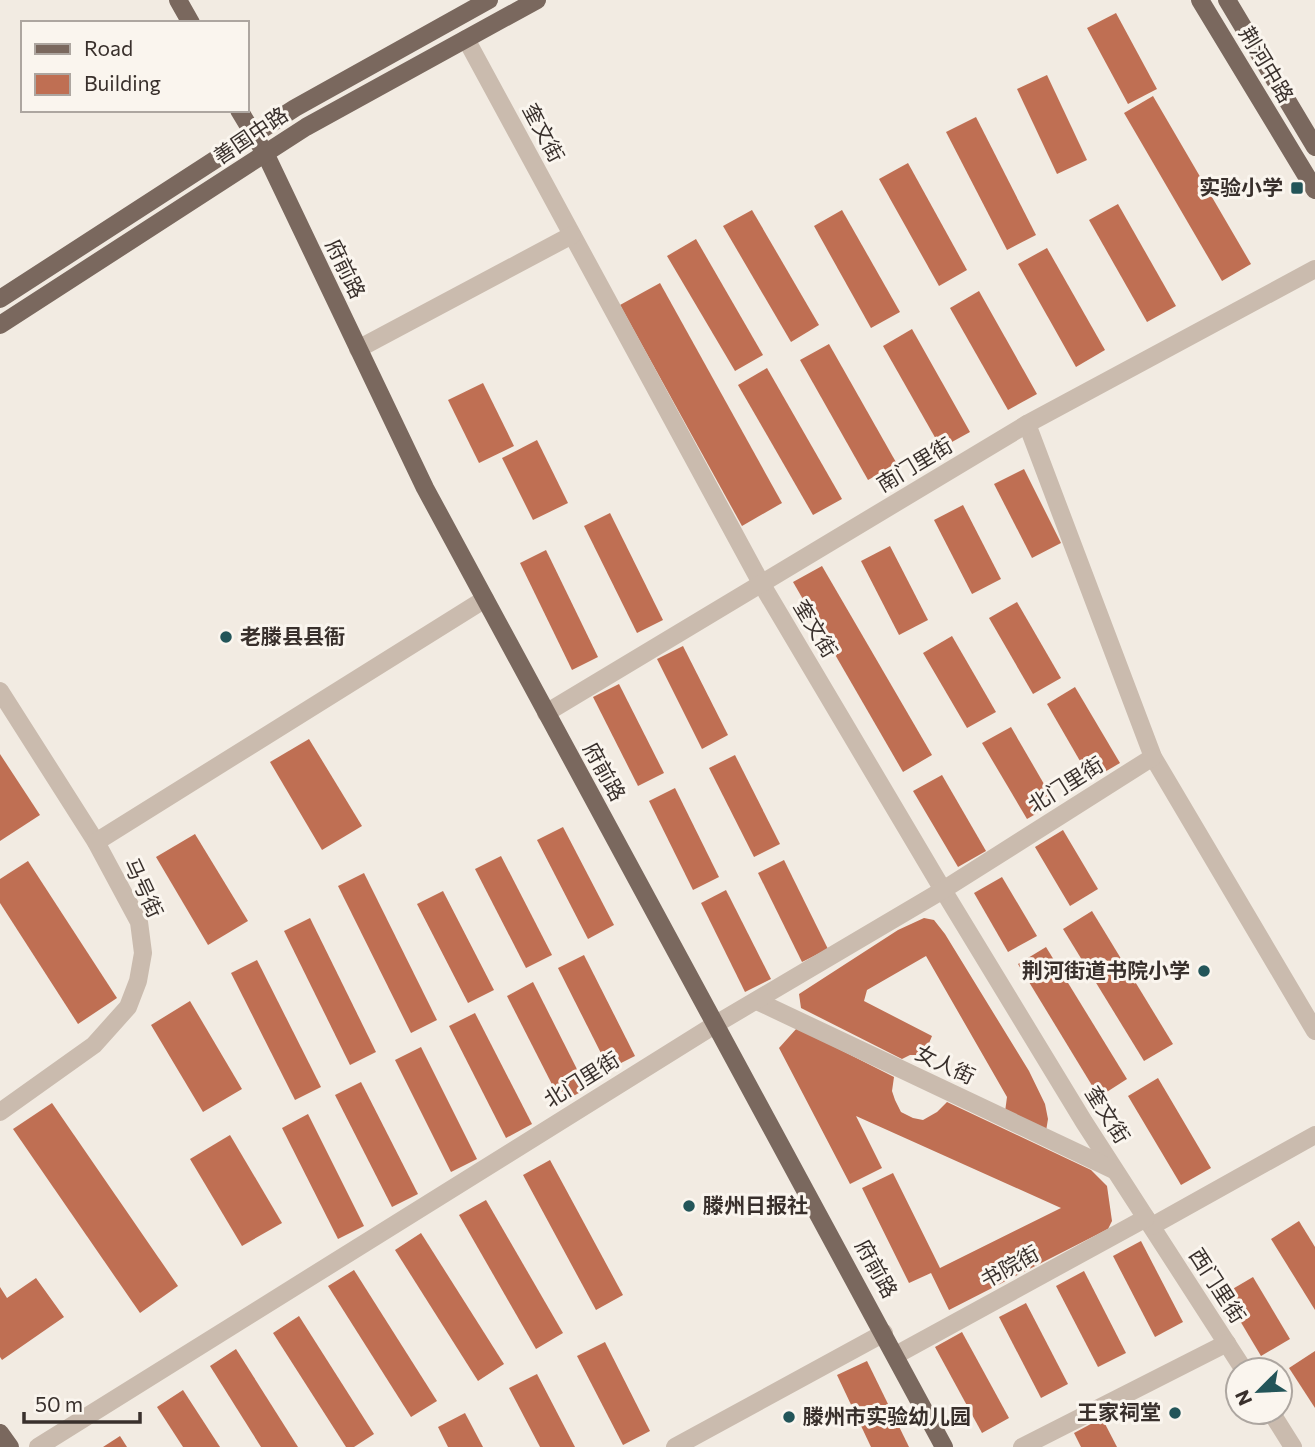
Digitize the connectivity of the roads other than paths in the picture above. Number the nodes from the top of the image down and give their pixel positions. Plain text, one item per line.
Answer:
1 (178, 0) edge
2 (489, 0) edge
3 (537, 0) edge
4 (1200, 0) edge
5 (1227, 0) edge
6 (190, 21) edge
7 (466, 39) junction
8 (240, 112) edge
9 (253, 136) junction
10 (1315, 147) edge
11 (265, 155) junction
12 (1315, 190) edge
13 (572, 235) junction
14 (1315, 270) edge
15 (0, 299) edge
16 (0, 325) edge
17 (358, 349) junction
18 (1027, 424) junction
19 (761, 583) junction
20 (485, 599) junction
21 (0, 691) edge
22 (546, 713) junction
23 (1153, 757) junction
24 (96, 842) junction
25 (943, 890) junction
26 (757, 1001) junction
27 (716, 1024) junction
28 (1315, 1031) edge
29 (0, 1112) edge
30 (1315, 1136) edge
31 (1114, 1170) junction
32 (1149, 1222) junction
33 (884, 1333) junction
34 (1227, 1343) junction
35 (896, 1355) junction
36 (1235, 1356) edge
37 (1280, 1426) edge
38 (0, 1433) edge
39 (10, 1447) edge
40 (38, 1447) edge
41 (675, 1447) edge
42 (944, 1447) edge
43 (1022, 1447) edge
44 (1293, 1447) edge

1 - 6 main road
2 - 9 main road, 善国中路
3 - 7 main road, 善国中路
4 - 12 main road, 荆河中路
5 - 10 main road, 荆河中路
7 - 11 main road, 善国中路
7 - 13 street, 奎文街
8 - 9 main road, 府前路
9 - 11 main road, 府前路
9 - 15 main road, 善国中路
11 - 16 main road, 善国中路
11 - 17 main road, 府前路
13 - 17 street
13 - 19 street, 奎文街
14 - 18 street, 南门里街
17 - 20 main road, 府前路
18 - 19 street, 南门里街
18 - 23 street
19 - 22 street, 南门里街
19 - 25 street, 奎文街
20 - 22 main road, 府前路
20 - 24 street
21 - 24 street, 马号街
22 - 27 main road, 府前路
23 - 25 street, 北门里街
23 - 28 street
24 - 29 street, 马号街
25 - 26 street, 北门里街
25 - 31 street, 奎文街
26 - 27 street, 北门里街
26 - 31 street, 女人街
27 - 33 main road, 府前路
27 - 40 street, 北门里街
30 - 32 street, 书院街
31 - 32 street, 奎文街
32 - 34 street, 西门里街
32 - 35 street, 书院街
33 - 35 main road, 府前路
33 - 41 street
34 - 36 street, 西门里街
34 - 43 street
35 - 42 main road, 府前路
37 - 44 street
38 - 39 main road

